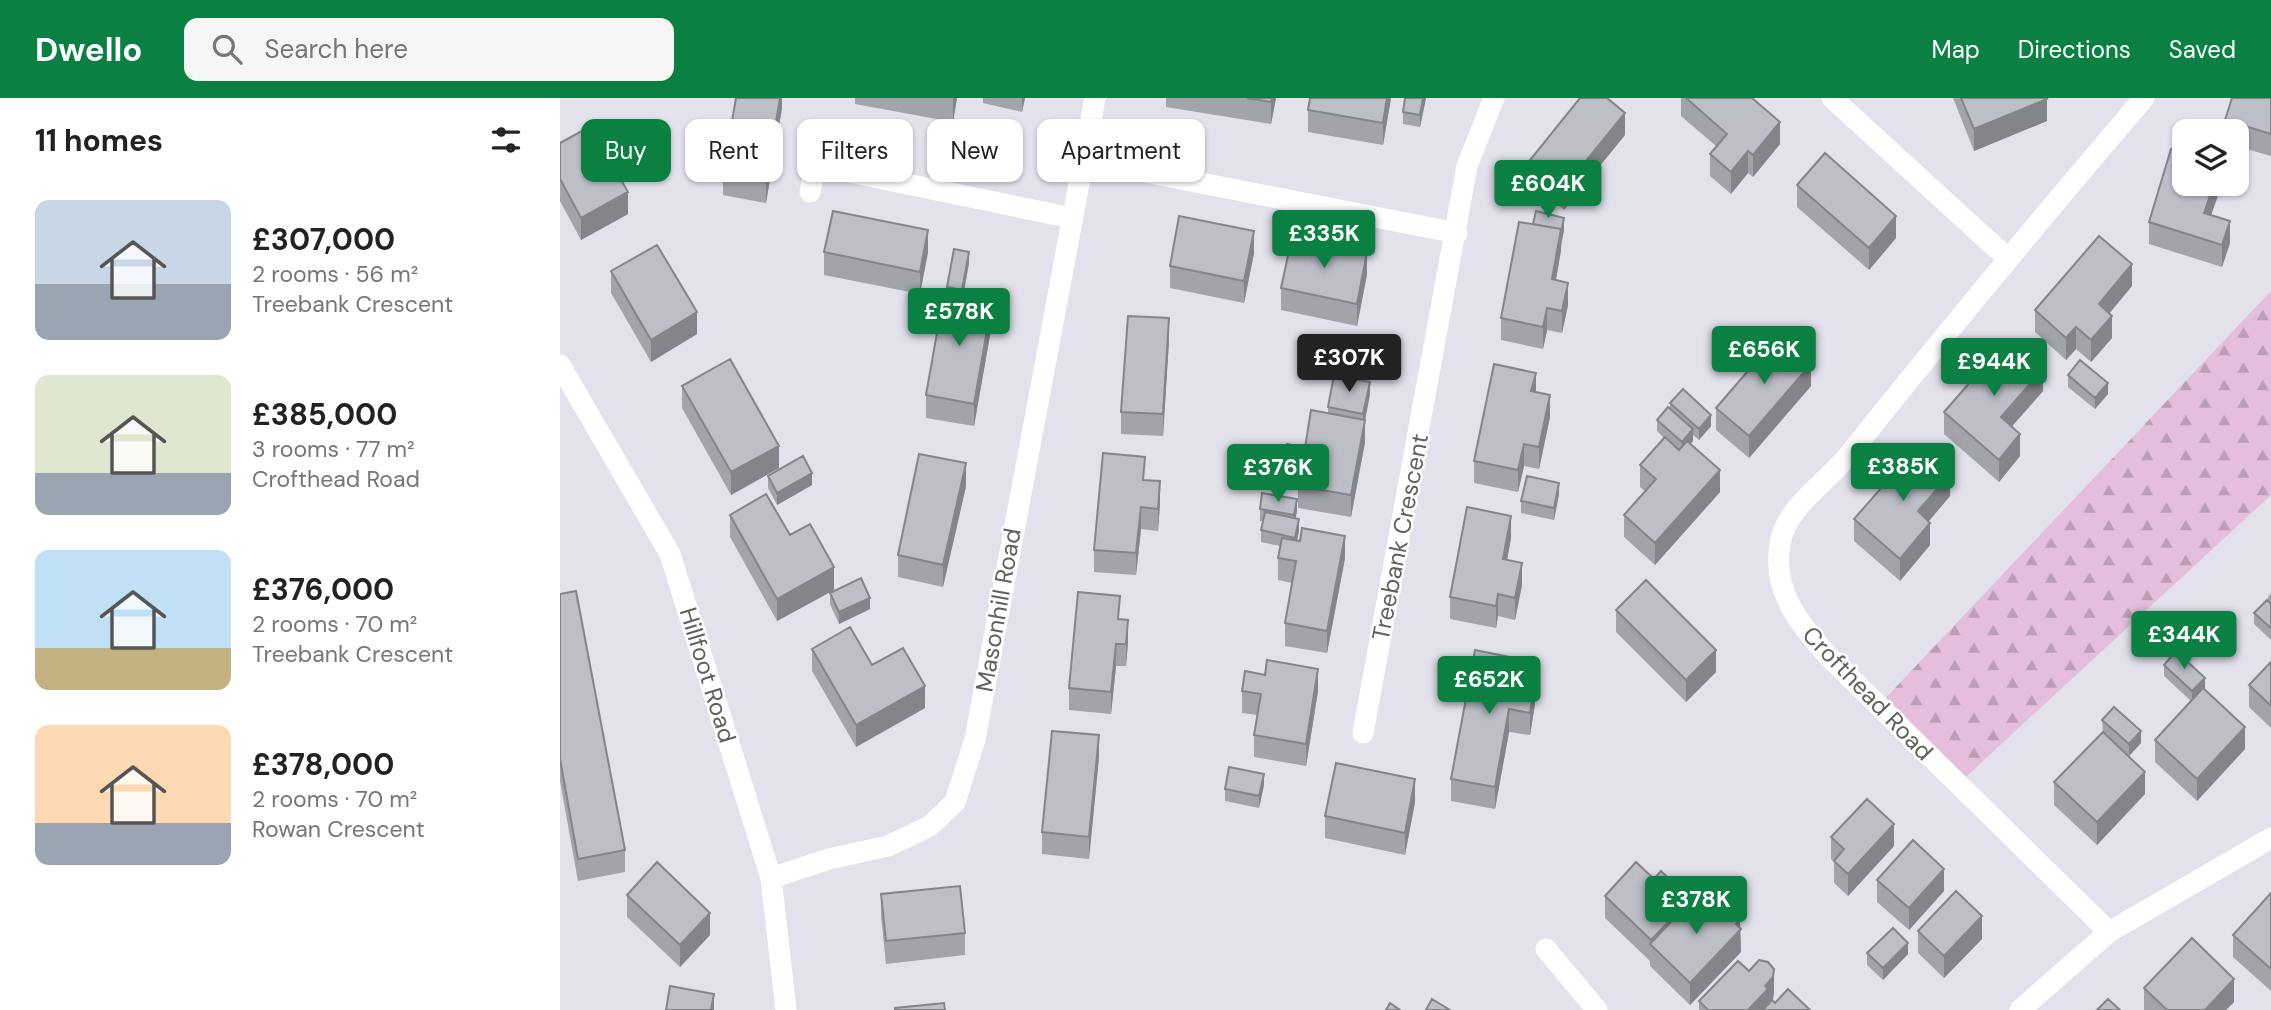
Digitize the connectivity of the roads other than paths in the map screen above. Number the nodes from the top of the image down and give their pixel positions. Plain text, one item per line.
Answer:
1 (1095, 98) edge
2 (1494, 98) edge
3 (1832, 98) edge
4 (2144, 98) edge
5 (1091, 119) edge
6 (812, 182) edge
7 (897, 182) edge
8 (1079, 182) edge
9 (1196, 182) edge
10 (810, 192) dead end
11 (1072, 218) junction
12 (1457, 233) junction
13 (2007, 258) junction
14 (560, 365) edge
15 (1363, 733) dead end
16 (2271, 838) edge
17 (771, 878) junction
18 (2109, 932) junction
19 (1546, 949) dead end
20 (786, 1010) edge
21 (1597, 1010) edge
22 (2020, 1010) edge

1 - 5 street, Masonhill Road
2 - 12 street, Treebank Crescent
3 - 13 street
4 - 13 street, Crofthead Road
6 - 10 street
7 - 11 street
8 - 11 street, Masonhill Road
9 - 12 street
11 - 17 street, Masonhill Road
12 - 15 street, Treebank Crescent
13 - 18 street, Crofthead Road
14 - 17 street, Hillfoot Road
16 - 18 street
17 - 20 street, Hillfoot Road
18 - 22 street
19 - 21 street

